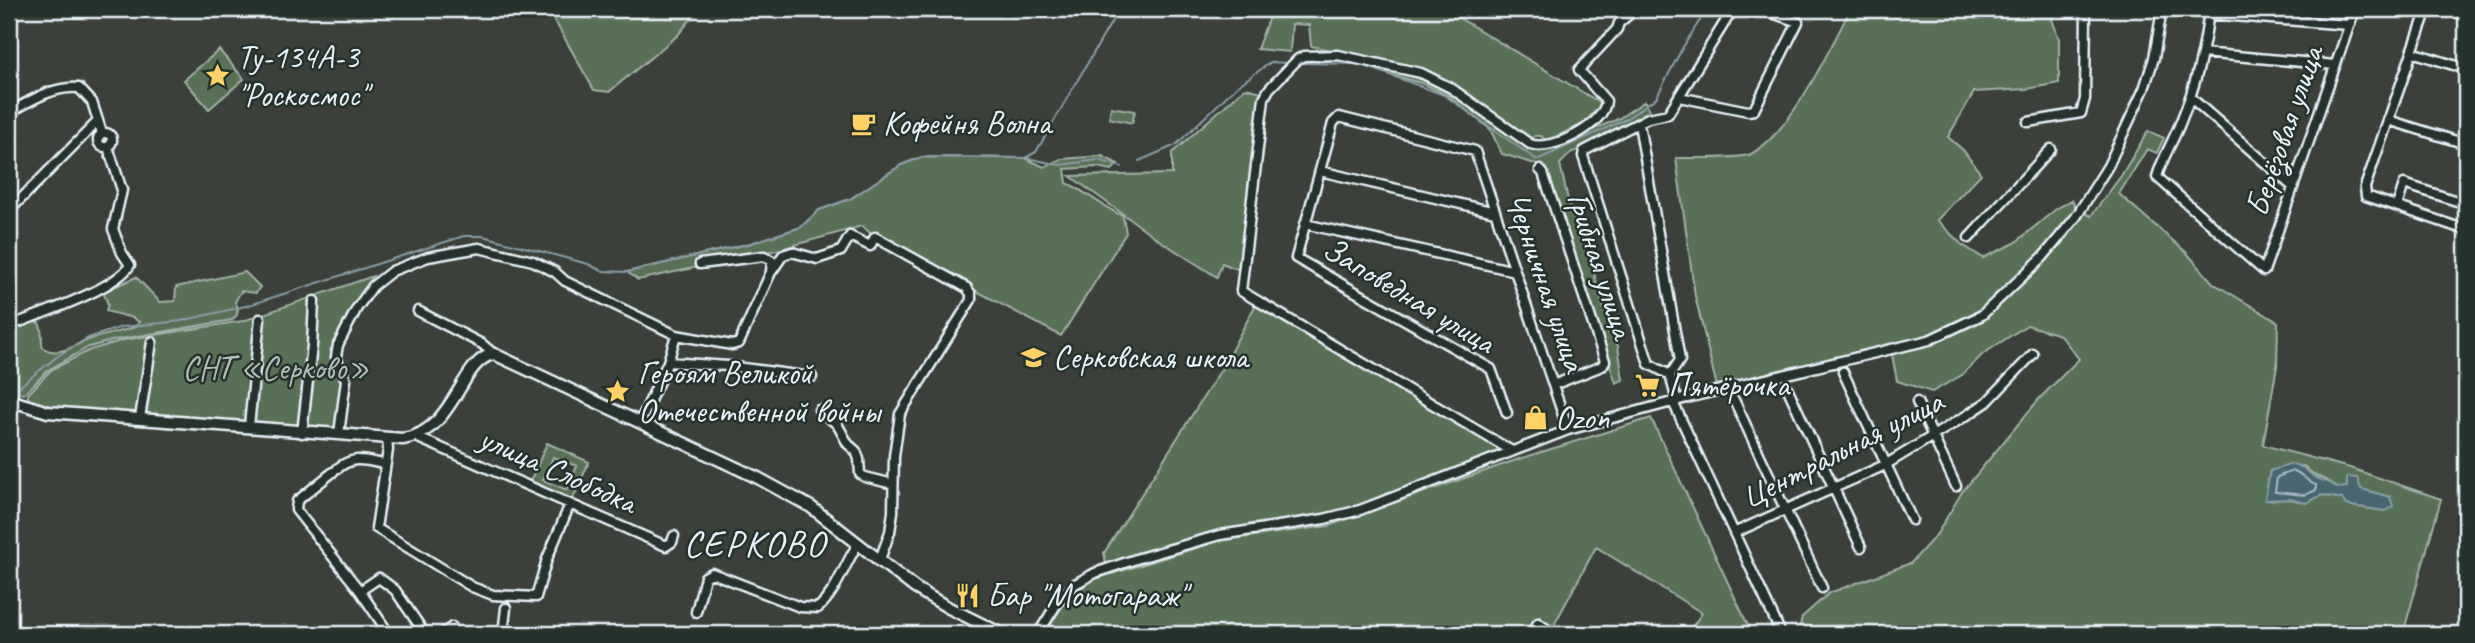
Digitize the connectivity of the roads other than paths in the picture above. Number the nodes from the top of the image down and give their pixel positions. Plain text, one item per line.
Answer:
1 (1635, 9) edge
2 (1733, 9) edge
3 (1761, 9) edge
4 (2086, 9) edge
5 (2162, 9) edge
6 (2355, 9) edge
7 (2427, 9) edge
8 (2209, 11) edge
9 (2349, 24) junction
10 (2412, 52) junction
11 (2202, 53) junction
12 (2335, 65) junction
13 (2466, 69) edge
14 (1679, 97) junction
15 (2190, 97) junction
16 (9, 113) edge
17 (2388, 120) junction
18 (98, 121) junction
19 (2028, 122) dead end
20 (1639, 124) junction
21 (2466, 145) edge
22 (2051, 149) dead end
23 (1475, 151) joint
24 (1540, 170) dead end
25 (1320, 171) junction
26 (2293, 187) junction
27 (2466, 204) edge
28 (2397, 206) junction
29 (9, 211) edge
30 (1495, 212) junction
31 (1305, 224) junction
32 (2466, 230) edge
33 (1969, 238) dead end
34 (700, 264) dead end
35 (1515, 271) junction
36 (771, 272) junction
37 (314, 300) dead end
38 (418, 311) dead end
39 (260, 319) dead end
40 (9, 326) edge
41 (676, 335) junction
42 (152, 342) dead end
43 (494, 354) junction
44 (2033, 354) dead end
45 (668, 362) junction
46 (1843, 372) dead end
47 (1670, 375) junction
48 (812, 377) dead end
49 (1553, 385) junction
50 (1786, 385) dead end
51 (9, 400) edge
52 (1734, 400) dead end
53 (1675, 402) junction
54 (1917, 402) dead end
55 (819, 410) dead end
56 (1507, 413) dead end
57 (140, 418) junction
58 (639, 422) junction
59 (249, 426) junction
60 (1568, 430) junction
61 (302, 433) junction
62 (339, 434) junction
63 (1932, 436) junction
64 (416, 437) junction
65 (387, 438) junction
66 (1512, 451) junction
67 (385, 464) junction
68 (1885, 465) junction
69 (893, 484) junction
70 (1834, 486) junction
71 (1956, 486) dead end
72 (570, 504) junction
73 (1784, 509) junction
74 (1912, 520) dead end
75 (1735, 532) junction
76 (674, 536) dead end
77 (858, 544) junction
78 (1861, 547) dead end
79 (879, 562) junction
80 (1822, 588) dead end
81 (360, 591) junction
82 (506, 608) dead end
83 (696, 612) dead end
84 (452, 627) dead end
85 (1779, 629) dead end
86 (389, 634) edge
87 (425, 634) edge
88 (442, 634) edge
89 (503, 634) edge
90 (1002, 634) edge
91 (1038, 634) edge
92 (1532, 634) edge
93 (1554, 634) edge

1 - 66 street
2 - 14 street
3 - 14 street
4 - 19 street
5 - 53 street
6 - 9 street, Берёзовая улица
7 - 10 street
8 - 9 street
8 - 11 street
9 - 12 street, Берёзовая улица
10 - 13 street
10 - 17 street
11 - 12 street
11 - 15 street
12 - 26 street, Берёзовая улица
14 - 20 street
15 - 26 street
15 - 26 street, Берёзовая улица
16 - 18 street
17 - 21 street
17 - 28 street
18 - 29 street
18 - 40 street
20 - 47 street
20 - 47 street
22 - 33 street
23 - 25 street, Заповедная улица
23 - 30 street, Черничная улица
24 - 49 street, Грибная улица
25 - 30 street
25 - 31 street, Заповедная улица
27 - 28 street
28 - 32 street
30 - 35 street, Черничная улица
31 - 35 street
31 - 56 street, Заповедная улица
34 - 36 street
35 - 49 street, Черничная улица
36 - 41 street
36 - 69 street
37 - 61 street
38 - 43 street
39 - 59 street
41 - 45 street
41 - 62 street
42 - 57 street
43 - 58 main road
43 - 64 main road
44 - 63 street, Центральная улица
45 - 48 street
45 - 58 street
46 - 68 street
47 - 53 street
49 - 60 street, Черничная улица
50 - 70 street
51 - 57 main road
52 - 73 street
53 - 60 street
53 - 75 street
54 - 63 street
55 - 69 street
57 - 59 main road
58 - 77 main road
59 - 61 main road
60 - 66 street
61 - 62 main road
62 - 65 main road
63 - 68 street, Центральная улица
63 - 71 street
64 - 65 main road
64 - 72 street, улица Слободка
65 - 67 street
66 - 91 street
67 - 72 street
67 - 81 street
68 - 70 street, Центральная улица
68 - 74 street
69 - 79 street
70 - 73 street, Центральная улица
70 - 78 street
72 - 76 street, улица Слободка
73 - 75 street, Центральная улица
73 - 80 street
75 - 85 street
77 - 79 main road
77 - 83 street
79 - 90 main road
81 - 86 street
81 - 87 street
82 - 89 street
84 - 88 street
92 - 93 street

